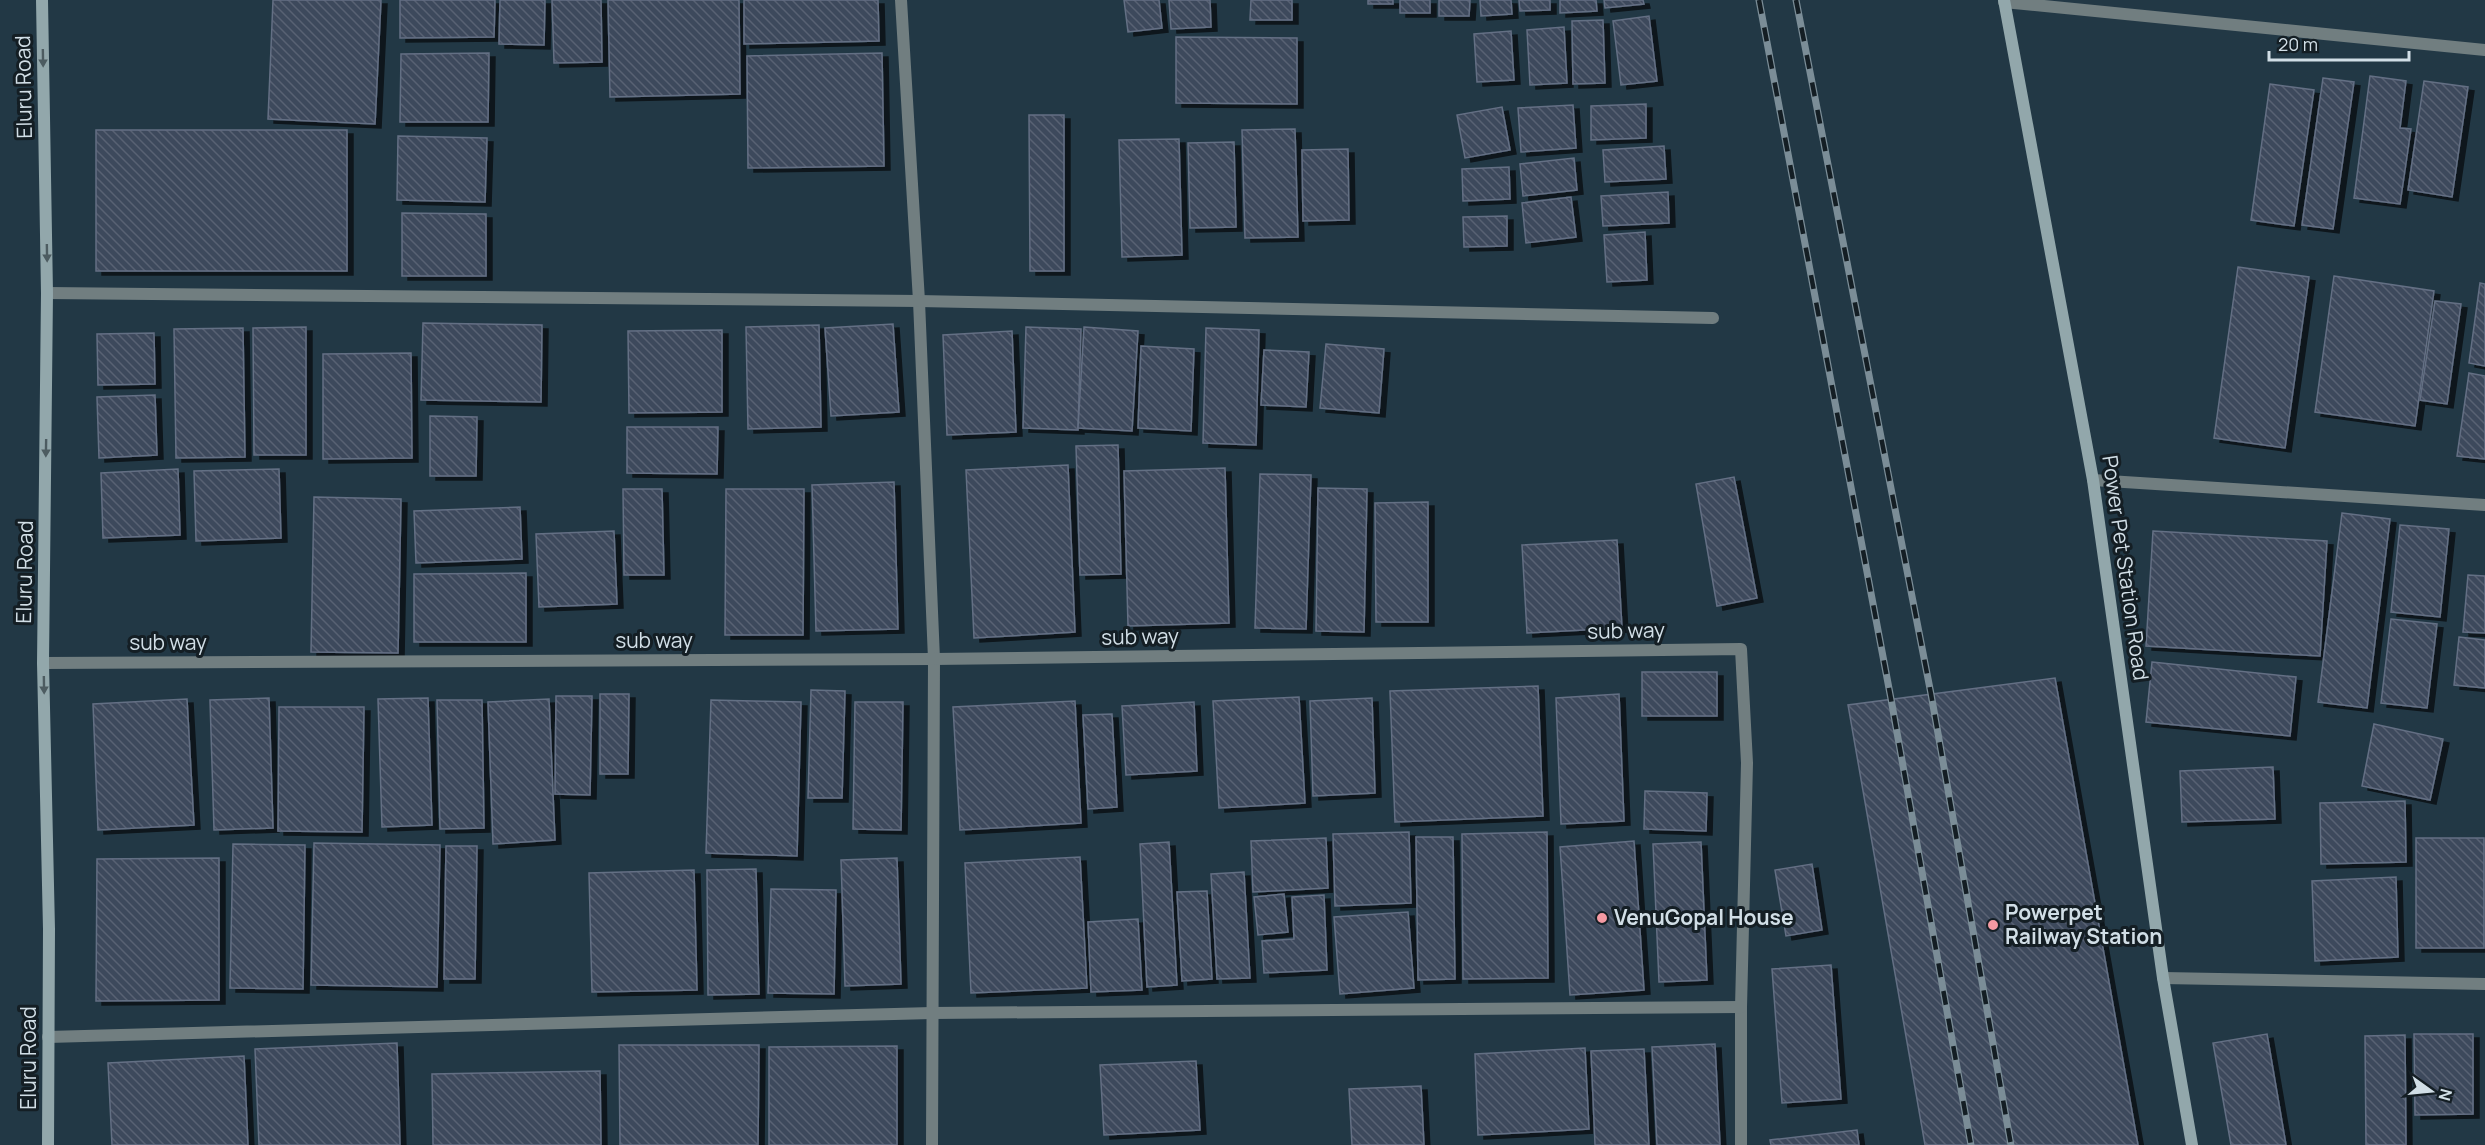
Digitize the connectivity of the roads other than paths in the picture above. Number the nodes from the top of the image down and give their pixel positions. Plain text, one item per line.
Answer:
1 (42, 0) edge
2 (901, 0) edge
3 (2004, 1) edge
4 (2485, 50) edge
5 (47, 292) junction
6 (919, 301) junction
7 (1713, 318) dead end
8 (2093, 480) junction
9 (2485, 505) edge
10 (934, 659) junction
11 (43, 663) junction
12 (2163, 978) junction
13 (2485, 984) edge
14 (1741, 1007) junction
15 (932, 1014) junction
16 (48, 1037) junction
17 (48, 1145) edge
18 (932, 1145) edge
19 (1741, 1145) edge
20 (2192, 1145) edge

1 -> 5 main road, Eluru Road
2 - 6 street
3 - 4 street
3 - 8 main road, Power Pet Station Road
5 - 6 street
5 -> 11 main road, Eluru Road
6 - 7 street
6 - 10 street
8 - 9 street
8 - 12 main road, Power Pet Station Road
10 - 11 street, sub way
10 - 14 street, sub way
10 - 15 street
11 -> 16 main road, Eluru Road
12 - 13 street
12 - 20 main road, Power Pet Station Road
14 - 15 street
14 - 19 street, sub way
15 - 16 street
15 - 18 street
16 - 17 main road, Eluru Road

